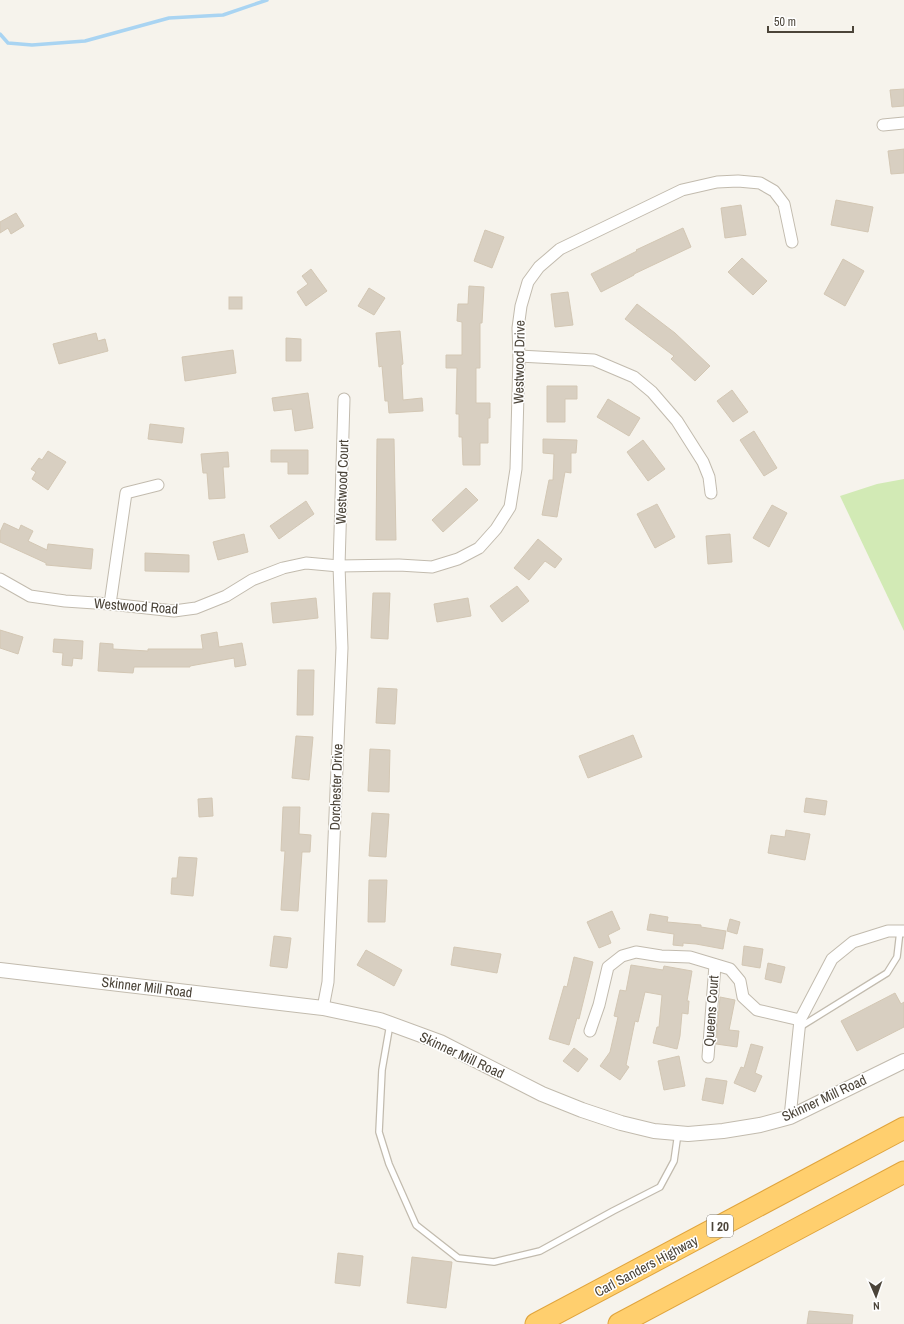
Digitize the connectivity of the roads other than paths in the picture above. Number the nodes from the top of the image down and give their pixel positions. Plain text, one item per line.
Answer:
1 (904, 123) edge
2 (883, 125) dead end
3 (792, 242) dead end
4 (519, 356) junction
5 (344, 399) dead end
6 (158, 486) dead end
7 (710, 493) dead end
8 (339, 566) junction
9 (0, 579) edge
10 (110, 604) junction
11 (902, 931) edge
12 (715, 964) junction
13 (0, 970) edge
14 (323, 1008) junction
15 (390, 1024) junction
16 (799, 1024) junction
17 (590, 1031) dead end
18 (708, 1057) dead end
19 (904, 1061) edge
20 (790, 1117) junction
21 (904, 1128) edge
22 (678, 1133) junction
23 (904, 1172) edge
24 (536, 1324) edge
25 (619, 1324) edge

1 - 2 street
3 - 4 street, Westwood Drive
4 - 7 street
4 - 8 street, Westwood Drive
5 - 8 street, Westwood Court
6 - 10 street
8 - 10 street, Westwood Road
8 - 14 street, Dorchester Drive
9 - 10 street, Westwood Road
11 - 16 lane
11 - 16 street
12 - 16 street
12 - 17 street
12 - 18 street, Queens Court
13 - 14 street, Skinner Mill Road
14 - 15 street, Skinner Mill Road
15 - 22 street, Skinner Mill Road
15 - 22 lane
16 - 20 street
19 - 20 street, Skinner Mill Road
20 - 22 street, Skinner Mill Road
21 - 24 highway, Carl Sanders Highway / I 20
23 - 25 highway

